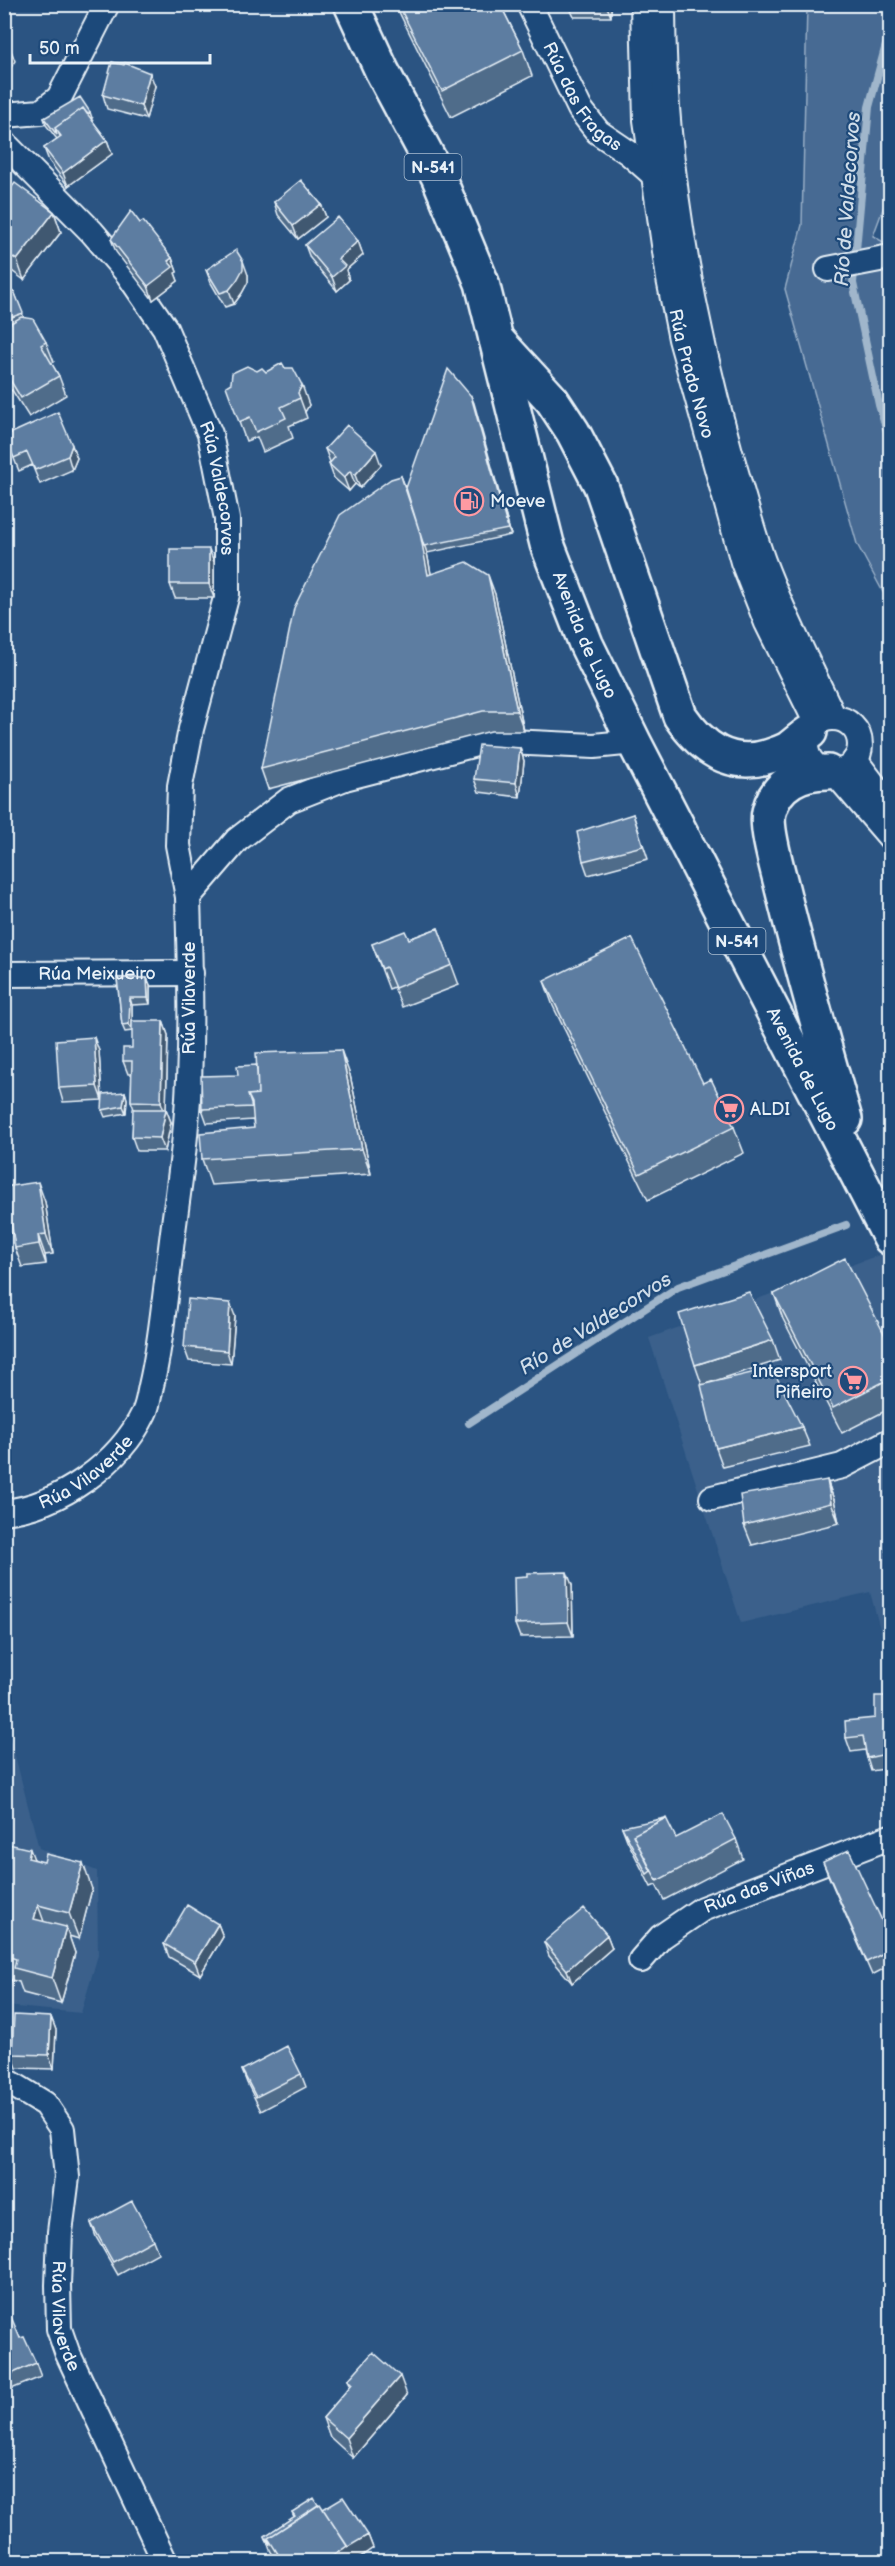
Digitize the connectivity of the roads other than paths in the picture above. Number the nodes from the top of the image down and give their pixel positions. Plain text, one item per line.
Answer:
1 (107, 4) edge
2 (351, 4) edge
3 (529, 4) edge
4 (643, 4) edge
5 (663, 4) edge
6 (4, 115) edge
7 (4, 143) edge
8 (654, 175) junction
9 (891, 257) edge
10 (828, 269) dead end
11 (496, 338) junction
12 (820, 725) junction
13 (634, 742) junction
14 (839, 768) junction
15 (891, 806) edge
16 (891, 837) edge
17 (188, 897) junction
18 (190, 973) junction
19 (4, 975) edge
20 (866, 1190) junction
21 (891, 1238) edge
22 (891, 1441) edge
23 (712, 1498) dead end
24 (4, 1512) edge
25 (891, 1837) edge
26 (641, 1960) dead end
27 (4, 2079) edge
28 (165, 2562) edge

1 - 6 street
2 - 11 highway, Avenida de Lugo / N-541
3 - 8 street, Rúa das Fragas
4 - 8 street, Rúa Prado Novo
5 - 12 street, Rúa Prado Novo
7 - 17 street, Rúa Valdecorvos
8 - 12 street, Rúa Prado Novo
9 - 10 street
11 - 12 highway
11 - 13 highway, Avenida de Lugo / N-541
12 - 14 street
12 - 14 street
13 - 17 street
13 - 20 highway, Avenida de Lugo / N-541
14 - 15 street
14 - 16 street
14 - 20 highway
17 - 18 street, Rúa Vilaverde
18 - 19 street, Rúa Meixueiro
18 - 24 street, Rúa Vilaverde
20 - 21 highway, Avenida de Lugo / N-541
22 - 23 street
25 - 26 street, Rúa das Viñas
27 - 28 street, Rúa Vilaverde

